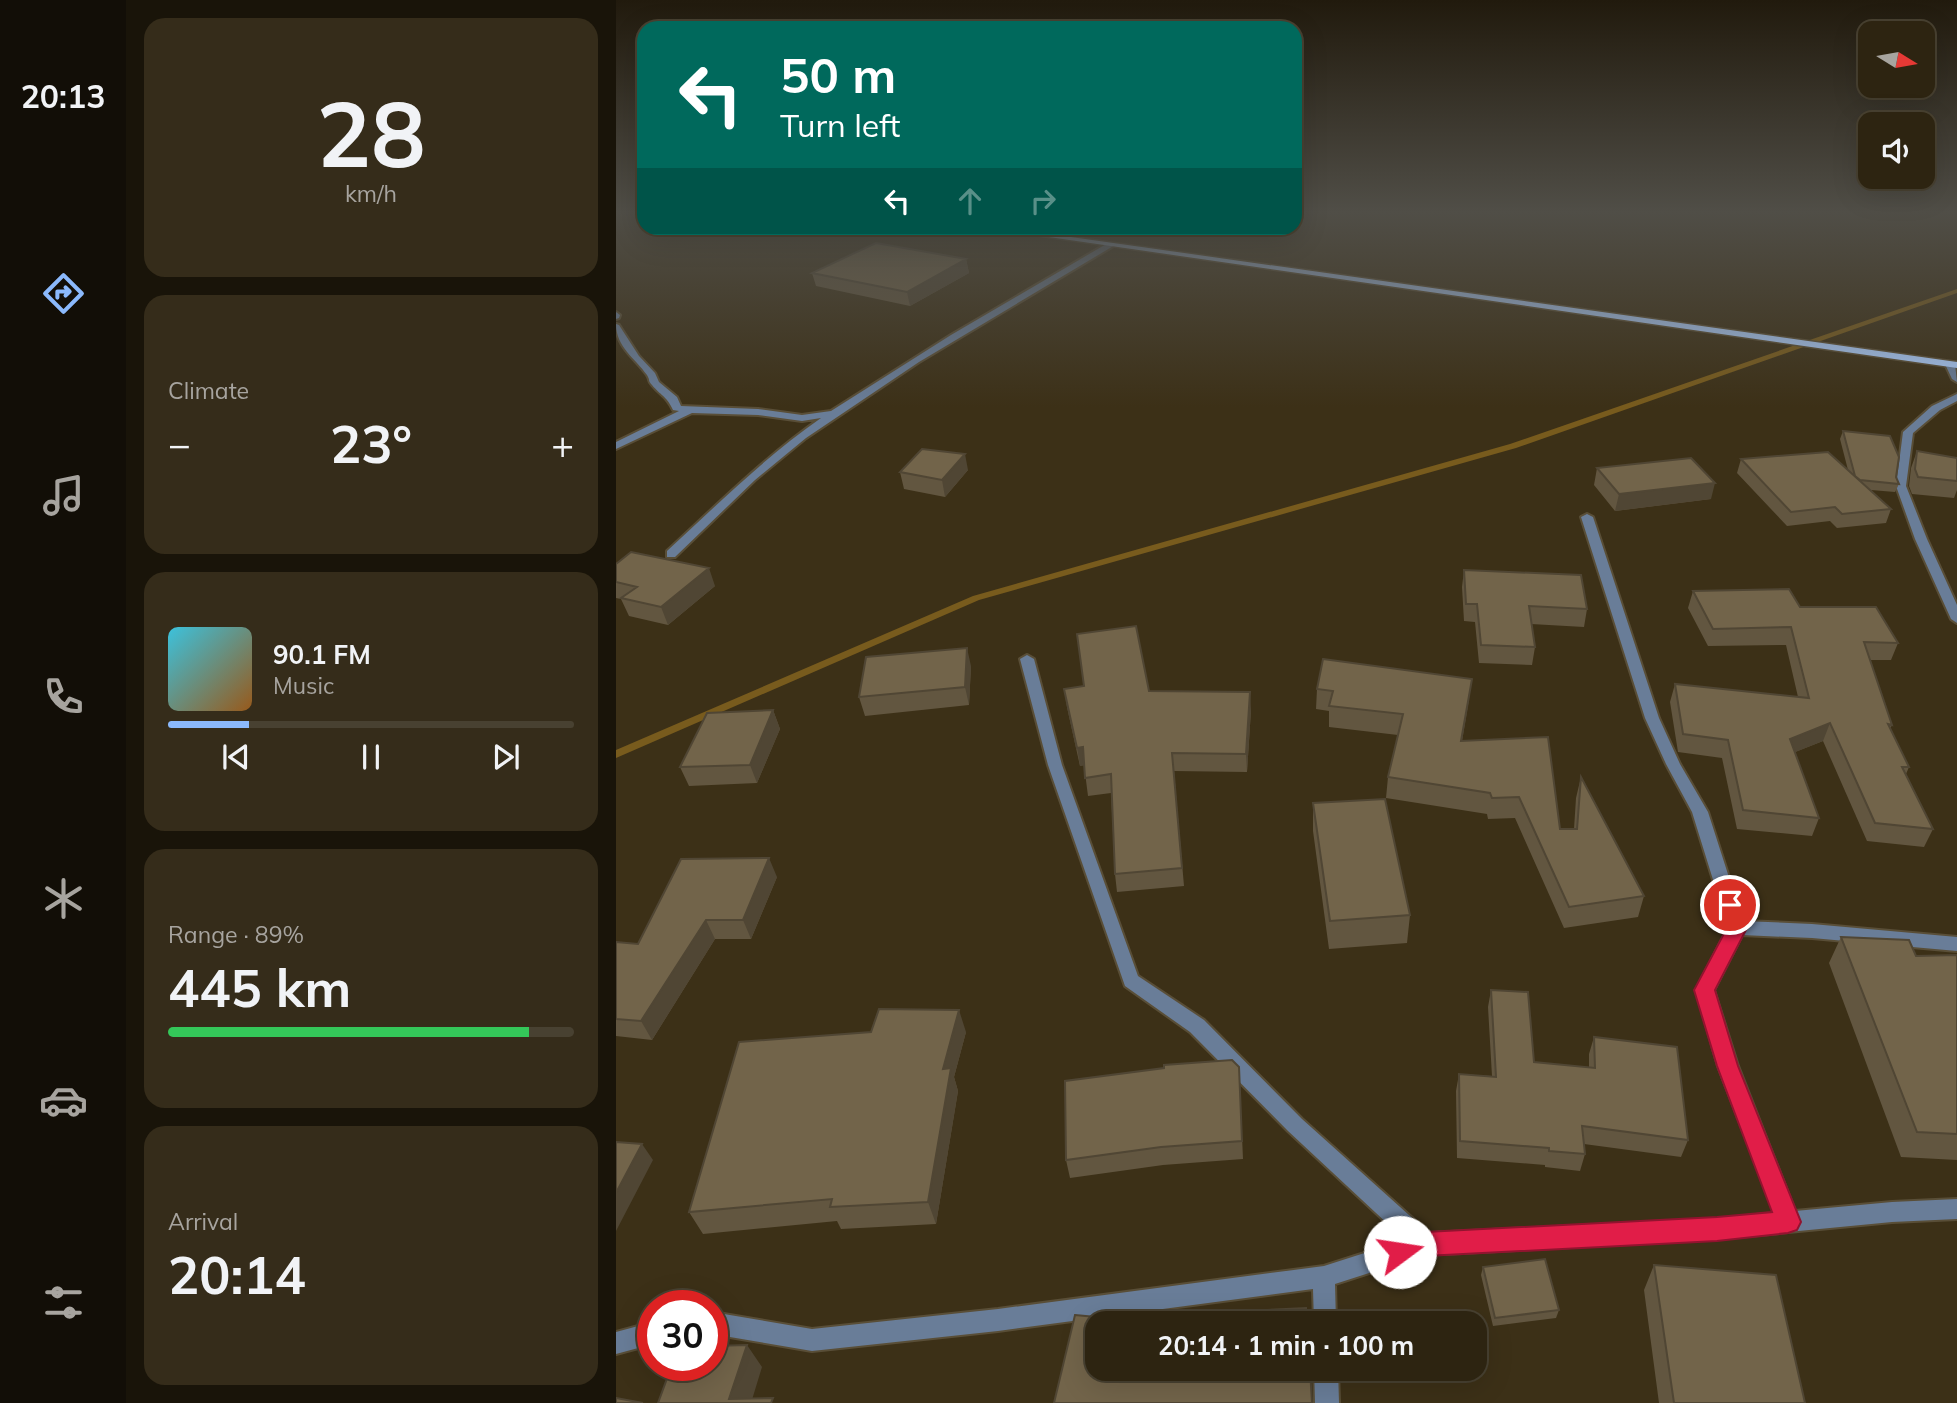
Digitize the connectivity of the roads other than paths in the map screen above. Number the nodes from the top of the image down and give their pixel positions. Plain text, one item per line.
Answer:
1 (1059, 275) edge
2 (1342, 275) edge
3 (616, 327) edge
4 (1954, 365) edge
5 (1957, 379) edge
6 (1957, 397) edge
7 (690, 410) junction
8 (840, 410) junction
9 (616, 446) edge
10 (1587, 517) dead end
11 (671, 554) dead end
12 (1957, 619) edge
13 (1027, 659) dead end
14 (1737, 928) junction
15 (1957, 944) edge
16 (1957, 1209) edge
17 (1788, 1222) junction
18 (1425, 1244) junction
19 (1324, 1277) junction
20 (1325, 1311) edge
21 (728, 1326) edge
22 (637, 1337) edge
23 (616, 1343) edge
24 (1326, 1381) edge
25 (1327, 1403) edge

1 - 8 street
2 - 4 main road
3 - 7 street
4 - 5 street
6 - 12 street
7 - 8 street
7 - 9 street
8 - 11 street
10 - 14 street
13 - 18 street
14 - 15 street
14 - 17 street
16 - 17 street
17 - 18 street
18 - 19 street
19 - 20 street
19 - 21 street
22 - 23 street
24 - 25 street

